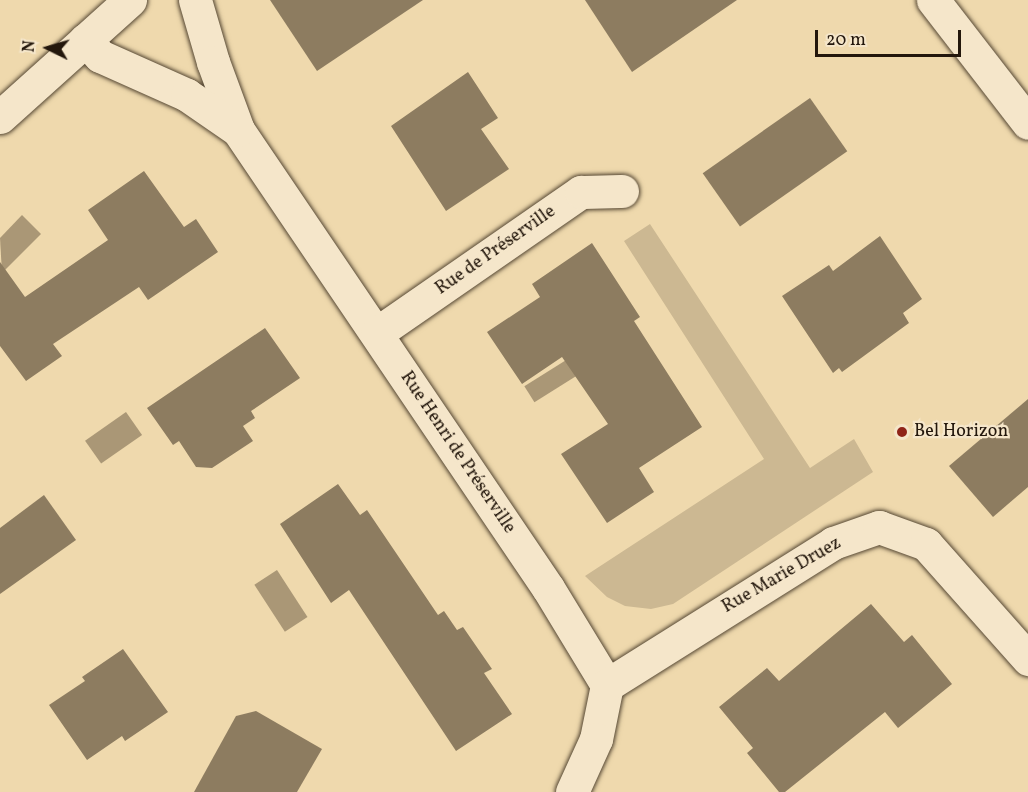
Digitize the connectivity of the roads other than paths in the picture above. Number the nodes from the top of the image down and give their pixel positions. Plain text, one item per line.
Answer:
1 (130, 0) edge
2 (195, 0) edge
3 (933, 0) edge
4 (85, 40) junction
5 (0, 117) edge
6 (1028, 123) edge
7 (238, 130) junction
8 (622, 191) dead end
9 (377, 333) junction
10 (1028, 659) edge
11 (607, 685) junction
12 (572, 792) edge

1 - 4 street
2 - 7 street, Rue Henri de Préserville
3 - 6 street
4 - 5 street
4 - 7 street, Rue Henri de Préserville
7 - 9 street, Rue Henri de Préserville
8 - 9 street, Rue de Préserville
9 - 11 street, Rue Henri de Préserville
10 - 11 street, Rue Marie Druez
11 - 12 street

